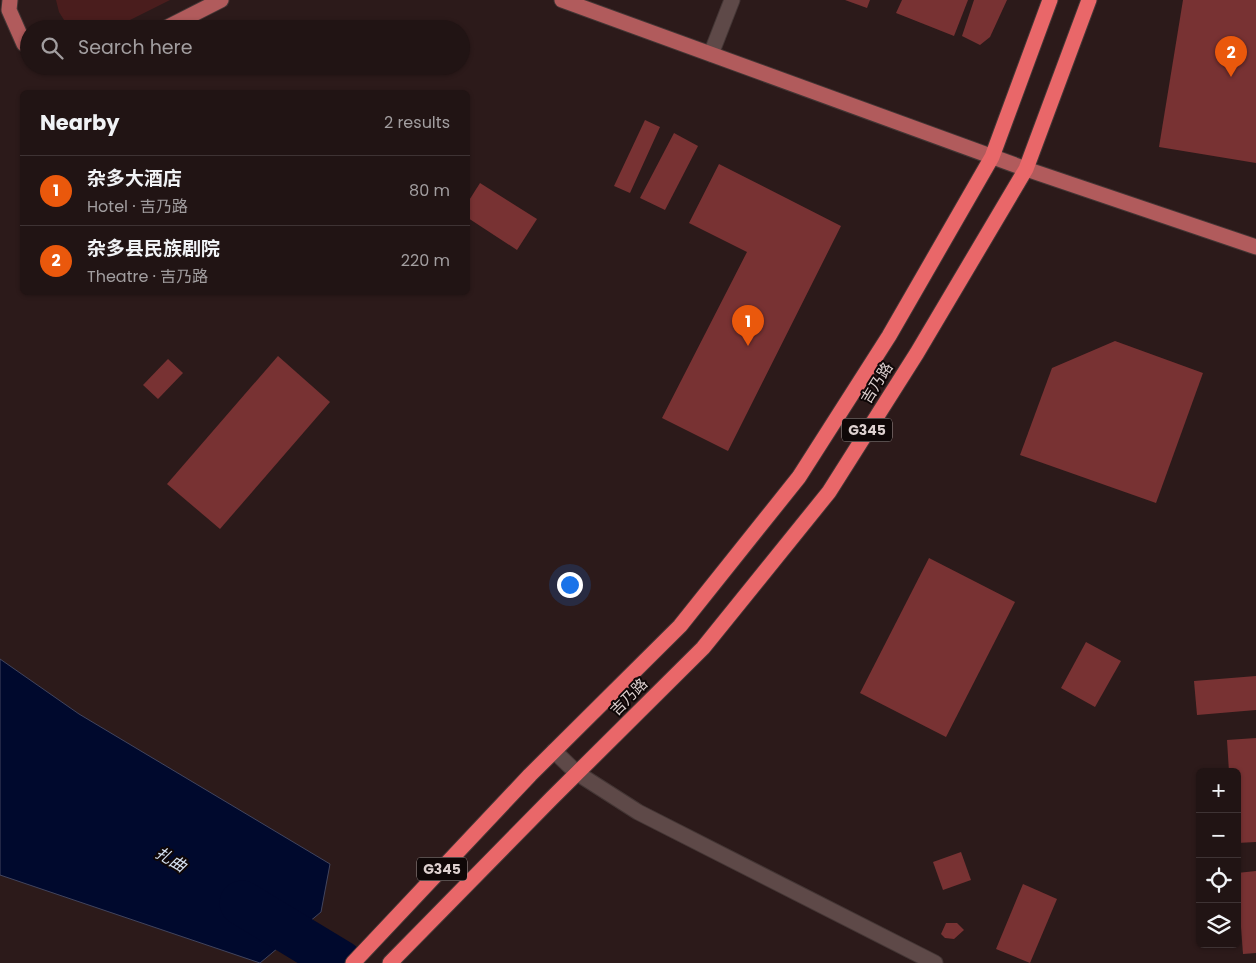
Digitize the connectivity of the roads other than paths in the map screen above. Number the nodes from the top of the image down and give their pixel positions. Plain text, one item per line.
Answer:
1 (10, 0) edge
2 (221, 0) edge
3 (562, 0) edge
4 (732, 0) edge
5 (1050, 0) edge
6 (1088, 0) edge
7 (182, 20) edge
8 (20, 36) edge
9 (711, 54) junction
10 (992, 157) junction
11 (1026, 169) junction
12 (1256, 247) edge
13 (554, 752) junction
14 (577, 773) junction
15 (353, 963) edge
16 (390, 963) edge
17 (936, 963) edge

1 - 8 main road
2 - 7 main road
3 - 9 main road
4 - 9 street
5 - 10 highway, 吉乃路 / G345
6 - 11 highway, 吉乃路 / G345
9 - 10 main road
10 - 11 main road
10 - 13 highway, 吉乃路 / G345
11 - 12 main road
11 - 14 highway, 吉乃路 / G345
13 - 14 street
13 - 15 highway, 吉乃路 / G345
14 - 16 highway, 吉乃路 / G345
14 - 17 street

